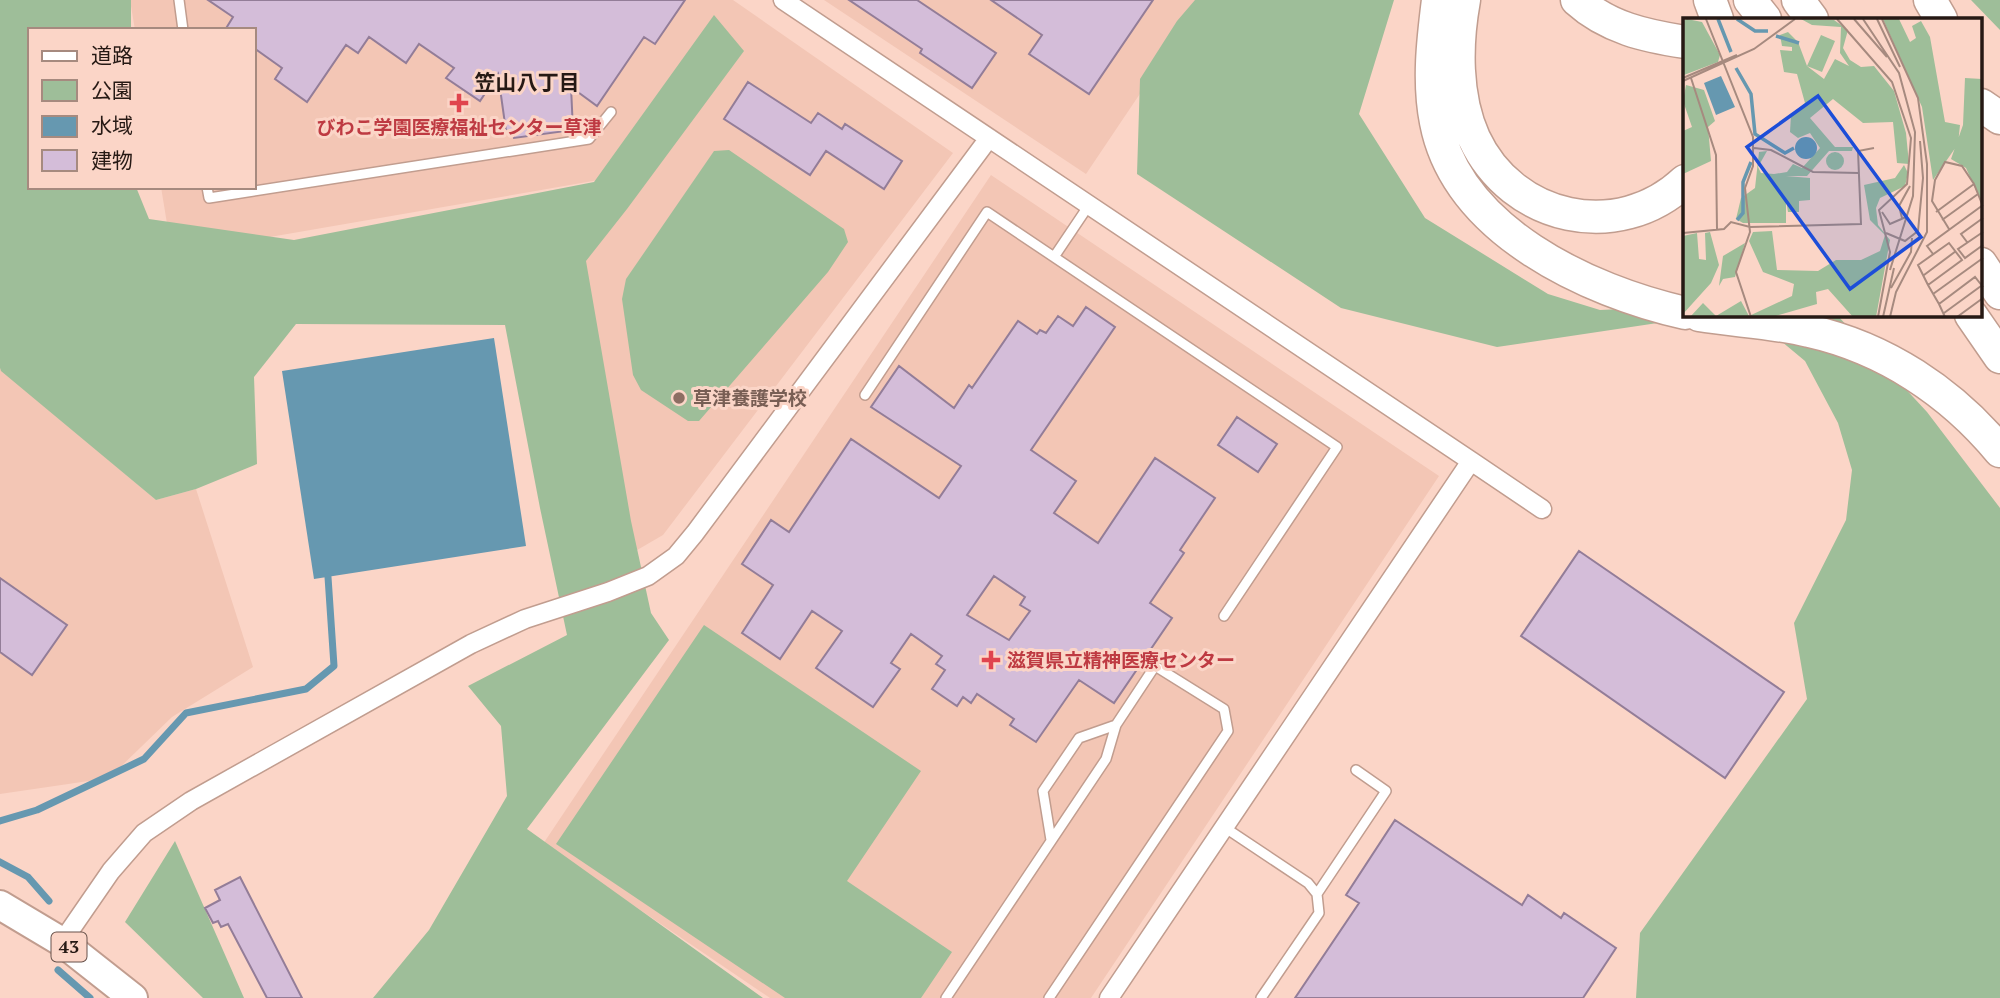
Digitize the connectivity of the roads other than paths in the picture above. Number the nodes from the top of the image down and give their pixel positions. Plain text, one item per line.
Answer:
1 (178, 0) edge
2 (783, 0) edge
3 (1438, 0) edge
4 (1464, 0) edge
5 (1577, 0) edge
6 (1710, 0) edge
7 (1750, 0) edge
8 (1798, 0) edge
9 (1930, 0) edge
10 (1717, 18) edge
11 (1764, 18) edge
12 (1811, 18) edge
13 (1940, 18) edge
14 (183, 28) edge
15 (1683, 42) edge
16 (1982, 106) edge
17 (611, 112) dead end
18 (2000, 118) edge
19 (989, 138) junction
20 (1683, 183) edge
21 (207, 189) edge
22 (1089, 205) junction
23 (1054, 257) junction
24 (1982, 266) edge
25 (1588, 281) junction
26 (2000, 293) edge
27 (1683, 294) edge
28 (1683, 312) edge
29 (1716, 317) edge
30 (1972, 317) edge
31 (2000, 357) edge
32 (865, 395) dead end
33 (2000, 451) edge
34 (1471, 461) junction
35 (1542, 509) dead end
36 (1224, 616) dead end
37 (1116, 725) junction
38 (1356, 770) dead end
39 (1224, 827) junction
40 (1051, 840) junction
41 (1317, 894) junction
42 (0, 905) edge
43 (62, 942) junction
44 (133, 998) edge
45 (946, 998) edge
46 (1049, 998) edge
47 (1109, 998) edge
48 (1261, 998) edge

1 - 14 lane
2 - 19 street
3 - 25 highway
4 - 20 highway
5 - 15 highway
6 - 10 highway
7 - 11 highway
8 - 12 highway
9 - 13 highway
16 - 18 highway
17 - 21 lane
19 - 22 street
19 - 43 street
22 - 23 lane
22 - 34 street
23 - 32 lane
23 - 36 lane
24 - 26 highway
25 - 27 highway
25 - 28 highway
29 - 33 highway
30 - 31 highway
34 - 35 street
34 - 39 street
37 - 40 lane
37 - 40 lane
37 - 46 lane
38 - 41 lane
39 - 41 lane
39 - 47 street
40 - 45 lane
41 - 48 lane
42 - 43 main road, 43
43 - 44 main road, 43

